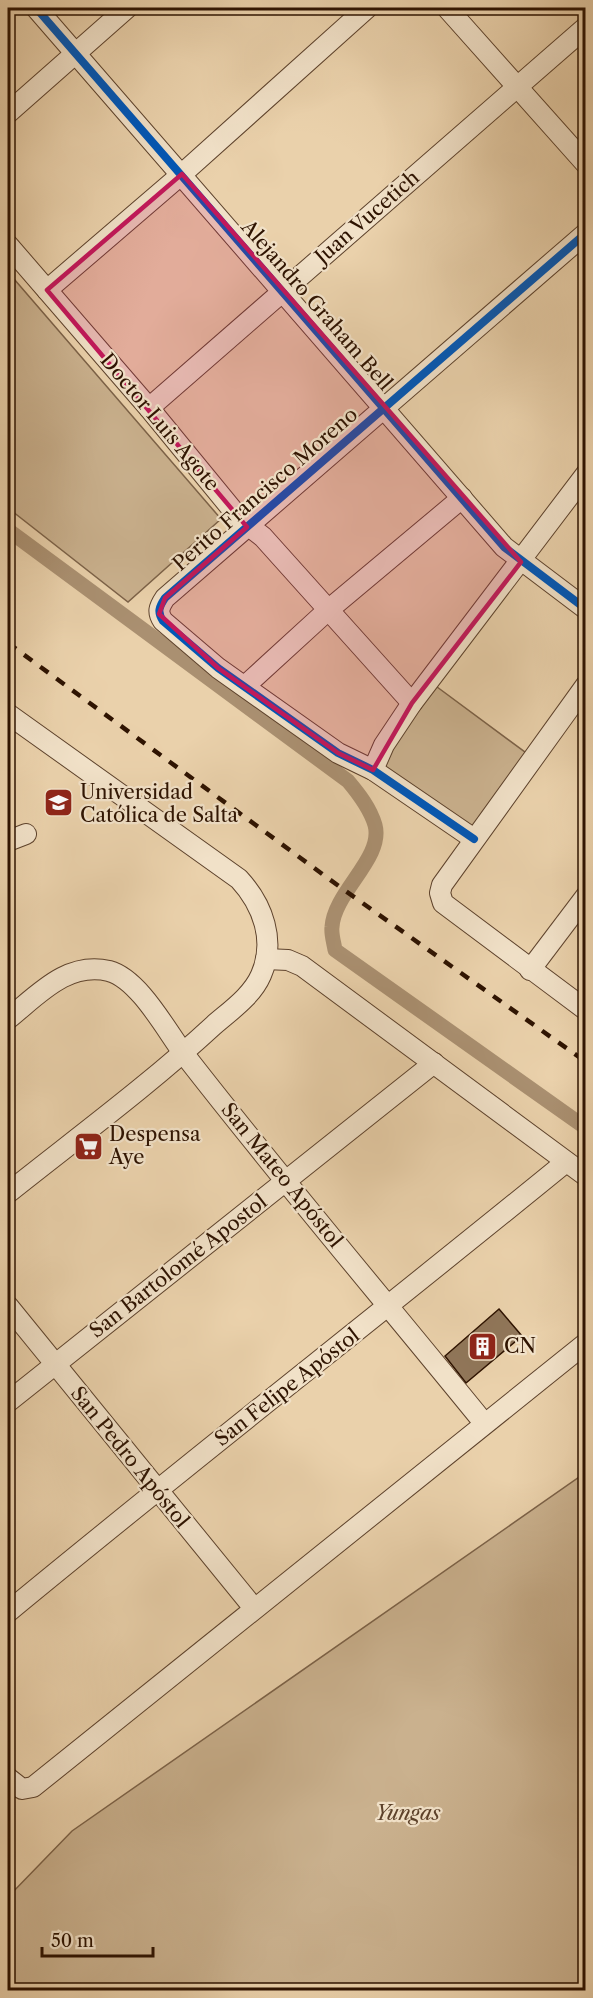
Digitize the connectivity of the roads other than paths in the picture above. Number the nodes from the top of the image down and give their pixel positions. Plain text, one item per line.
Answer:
1 (36, 8) edge
2 (127, 8) edge
3 (367, 8) edge
4 (447, 8) edge
5 (585, 27) edge
6 (76, 52) junction
7 (517, 86) junction
8 (8, 113) edge
9 (585, 164) edge
10 (182, 174) junction
11 (585, 233) edge
12 (8, 245) edge
13 (47, 290) junction
14 (283, 290) junction
15 (149, 408) junction
16 (385, 408) junction
17 (585, 474) edge
18 (462, 498) junction
19 (248, 525) junction
20 (521, 562) junction
21 (585, 609) edge
22 (327, 611) junction
23 (585, 685) edge
24 (245, 686) junction
25 (412, 703) junction
26 (8, 714) edge
27 (374, 770) junction
28 (474, 839) junction
29 (585, 896) edge
30 (266, 959) junction
31 (530, 970) junction
32 (585, 1010) edge
33 (8, 1019) edge
34 (184, 1053) junction
35 (434, 1063) junction
36 (566, 1162) junction
37 (585, 1176) edge
38 (285, 1181) junction
39 (8, 1193) edge
40 (8, 1306) edge
41 (389, 1307) junction
42 (585, 1343) edge
43 (54, 1364) junction
44 (8, 1402) edge
45 (484, 1423) junction
46 (156, 1489) junction
47 (253, 1607) junction
48 (8, 1612) edge
49 (15, 1783) edge

1 - 6 street, Alejandro Graham Bell
2 - 6 street
3 - 10 street
4 - 7 street
5 - 7 street, Juan Vucetich
6 - 8 street
6 - 10 street, Alejandro Graham Bell
7 - 9 street
7 - 14 street, Juan Vucetich
10 - 13 street
10 - 14 street, Alejandro Graham Bell
11 - 16 street, Perito Francisco Moreno
12 - 13 street, Doctor Luis Agote
13 - 15 street, Doctor Luis Agote
14 - 15 street, Juan Vucetich
14 - 16 street, Alejandro Graham Bell
15 - 19 street, Doctor Luis Agote
16 - 18 street, Alejandro Graham Bell
16 - 19 street, Perito Francisco Moreno
17 - 20 street
18 - 20 street, Alejandro Graham Bell
18 - 22 street
19 - 22 street, Doctor Luis Agote
19 - 24 street, Perito Francisco Moreno
20 - 21 street, Alejandro Graham Bell
20 - 25 street
22 - 24 street
22 - 25 street, Doctor Luis Agote
23 - 28 street
24 - 27 street
25 - 27 street
26 - 30 street
27 - 28 street
28 - 31 street
29 - 31 street
30 - 34 street
30 - 35 street
31 - 32 street
33 - 34 street, San Mateo Apóstol
34 - 38 street, San Mateo Apóstol
34 - 39 street
35 - 36 street
35 - 38 street, San Bartolomé Apostol
36 - 37 street
36 - 41 street, San Felipe Apóstol
38 - 41 street, San Mateo Apóstol
38 - 43 street, San Bartolomé Apostol
40 - 43 street, San Pedro Apóstol
41 - 45 street, San Mateo Apóstol
41 - 46 street, San Felipe Apóstol
42 - 45 street
43 - 44 street, San Bartolomé Apostol
43 - 46 street, San Pedro Apóstol
45 - 47 street
46 - 47 street, San Pedro Apóstol
46 - 48 street, San Felipe Apóstol
47 - 49 street

